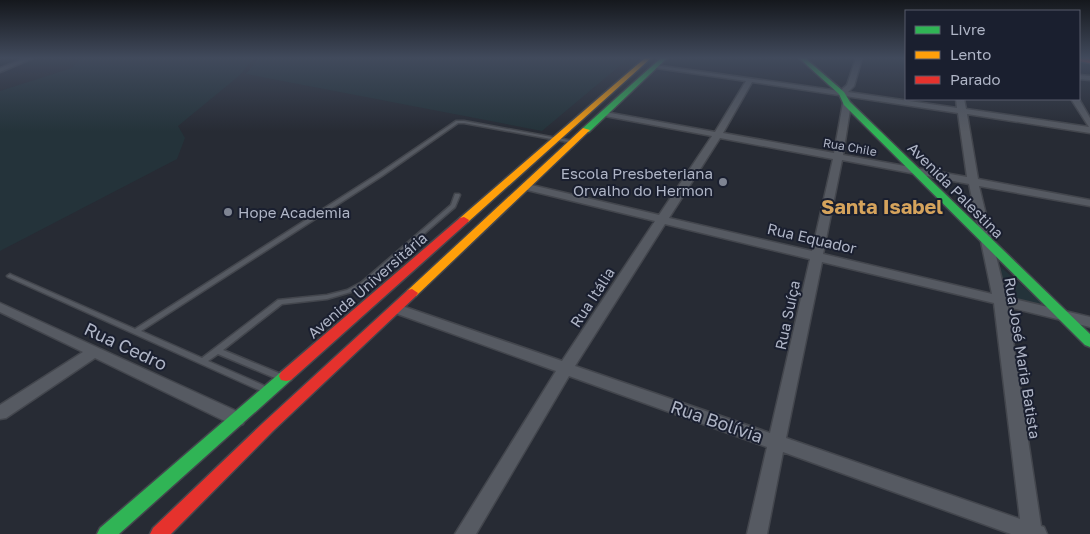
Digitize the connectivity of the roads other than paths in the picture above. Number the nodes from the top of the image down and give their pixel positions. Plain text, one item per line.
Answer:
1 (626, 83) edge
2 (633, 83) edge
3 (748, 83) edge
4 (765, 83) edge
5 (829, 83) edge
6 (851, 83) edge
7 (845, 98) junction
8 (1076, 100) edge
9 (961, 105) edge
10 (605, 114) junction
11 (1090, 125) edge
12 (1090, 130) edge
13 (717, 135) junction
14 (556, 139) junction
15 (575, 143) junction
16 (838, 158) junction
17 (917, 172) junction
18 (973, 181) junction
19 (527, 187) junction
20 (457, 195) dead end
21 (1090, 203) edge
22 (661, 219) junction
23 (986, 241) junction
24 (817, 256) junction
25 (10, 276) dead end
26 (1000, 300) junction
27 (0, 307) edge
28 (397, 309) junction
29 (1064, 316) junction
30 (1090, 322) edge
31 (136, 331) junction
32 (1090, 342) edge
33 (217, 351) junction
34 (94, 352) junction
35 (202, 362) junction
36 (566, 368) junction
37 (290, 384) junction
38 (268, 391) junction
39 (290, 408) junction
40 (0, 413) edge
41 (236, 419) junction
42 (777, 442) junction
43 (1034, 533) edge
44 (106, 534) edge
45 (159, 534) edge
46 (465, 534) edge
47 (757, 534) edge

1 - 14 main road, Avenida Universitária
2 - 10 main road, Avenida Universitária
3 - 13 street, Rua Itália
4 - 7 street
5 - 7 main road, Avenida Palestina
6 - 7 street, Rua Suíça
7 - 9 street
7 - 16 street, Rua Suíça
7 - 17 main road, Avenida Palestina
8 - 11 street
9 - 12 street
9 - 18 street, Rua José Maria Batista
10 - 13 street, Rua Chile
10 - 15 main road, Avenida Universitária
13 - 16 street, Rua Chile
13 - 22 street, Rua Itália
14 - 15 lane
14 - 31 lane
14 - 37 main road, Avenida Universitária
15 - 19 main road, Avenida Universitária
16 - 17 street, Rua Chile
16 - 24 street, Rua Suíça
17 - 18 street, Rua Chile
17 - 23 main road, Avenida Palestina
18 - 21 street, Rua Chile
18 - 23 street, Rua José Maria Batista
19 - 22 street, Rua Equador
19 - 28 main road, Avenida Universitária
20 - 33 lane
22 - 24 street, Rua Equador
22 - 36 street, Rua Itália
23 - 26 street, Rua José Maria Batista
23 - 29 main road, Avenida Palestina
24 - 26 street, Rua Equador
24 - 42 street, Rua Suíça
25 - 31 lane
26 - 29 street, Rua Equador
26 - 43 street, Rua José Maria Batista
27 - 34 street, Rua Cedro
28 - 36 street, Rua Bolívia
28 - 39 main road, Avenida Universitária
29 - 30 street, Rua Equador
29 - 32 main road, Avenida Palestina
31 - 35 lane
33 - 35 lane
33 - 37 lane
34 - 40 street
34 - 41 street, Rua Cedro
35 - 38 lane
36 - 42 street, Rua Bolívia
36 - 46 street, Rua Itália
37 - 38 main road, Avenida Universitária
37 - 39 main road
38 - 41 main road, Avenida Universitária
39 - 45 main road, Avenida Universitária
41 - 44 main road, Avenida Universitária
42 - 43 street, Rua Bolívia
42 - 47 street, Rua Suíça

